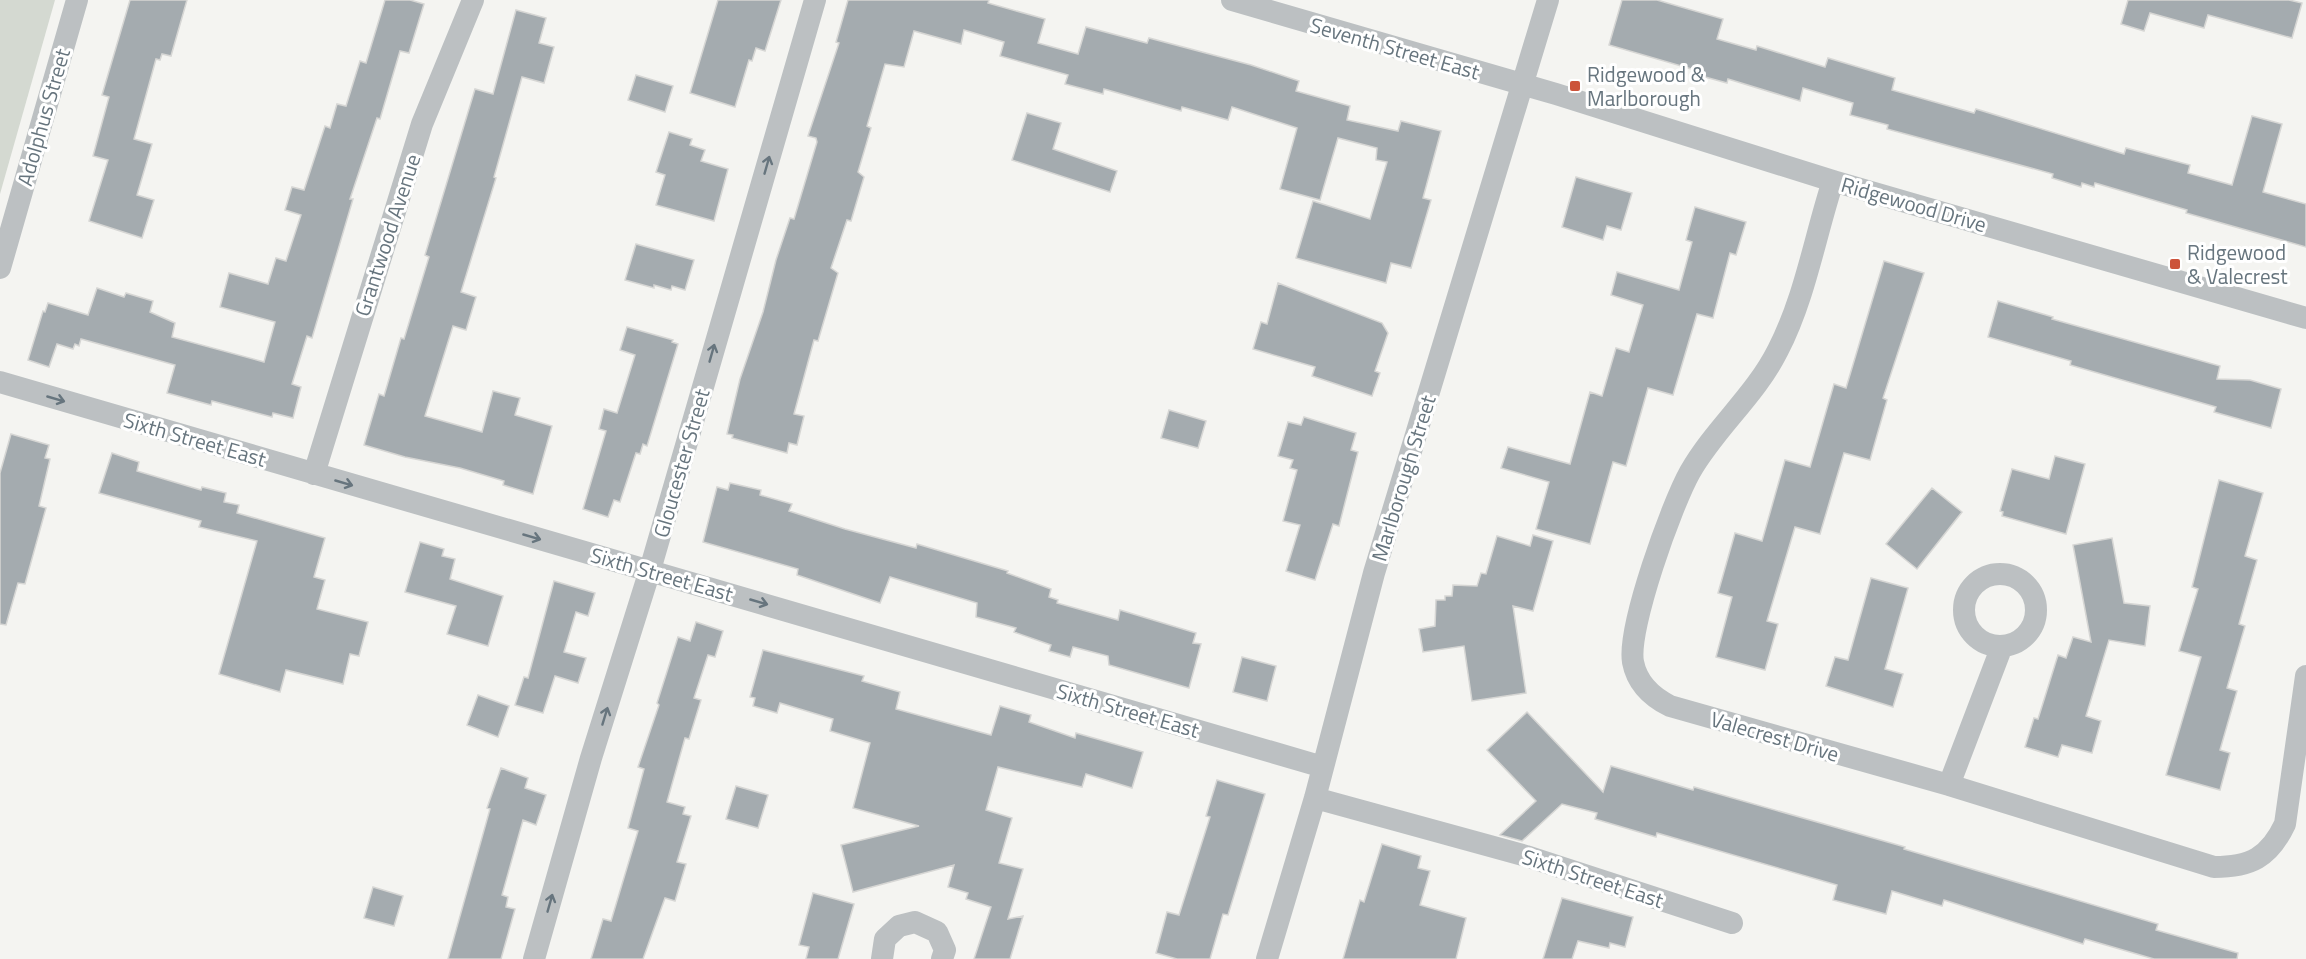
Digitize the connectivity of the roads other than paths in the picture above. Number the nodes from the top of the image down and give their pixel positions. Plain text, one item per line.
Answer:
1 (77, 0) edge
2 (473, 0) edge
3 (814, 0) edge
4 (1232, 0) edge
5 (1548, 0) edge
6 (1524, 85) junction
7 (1833, 181) junction
8 (0, 268) edge
9 (2306, 318) edge
10 (0, 382) edge
11 (314, 474) junction
12 (650, 570) junction
13 (2002, 646) dead end
14 (2306, 676) edge
15 (1323, 766) junction
16 (1949, 786) junction
17 (1315, 798) junction
18 (1732, 923) dead end
19 (534, 959) edge
20 (882, 959) edge
21 (942, 959) edge
22 (1267, 959) edge

1 - 8 street, Adolphus Street
2 - 11 street, Grantwood Avenue
12 -> 3 street, Gloucester Street
4 - 6 street, Seventh Street East
5 - 6 street, Marlborough Street
6 - 7 street, Ridgewood Drive
6 - 15 street, Marlborough Street
7 - 9 street, Ridgewood Drive
7 - 16 street, Valecrest Drive
10 -> 11 street, Sixth Street East
11 -> 12 street, Sixth Street East
12 -> 15 street, Sixth Street East
19 -> 12 street, Gloucester Street
13 - 16 street
14 - 16 street, Valecrest Drive
15 - 17 street, Marlborough Street
17 - 18 street, Sixth Street East
17 - 22 street, Marlborough Street
20 - 21 street

